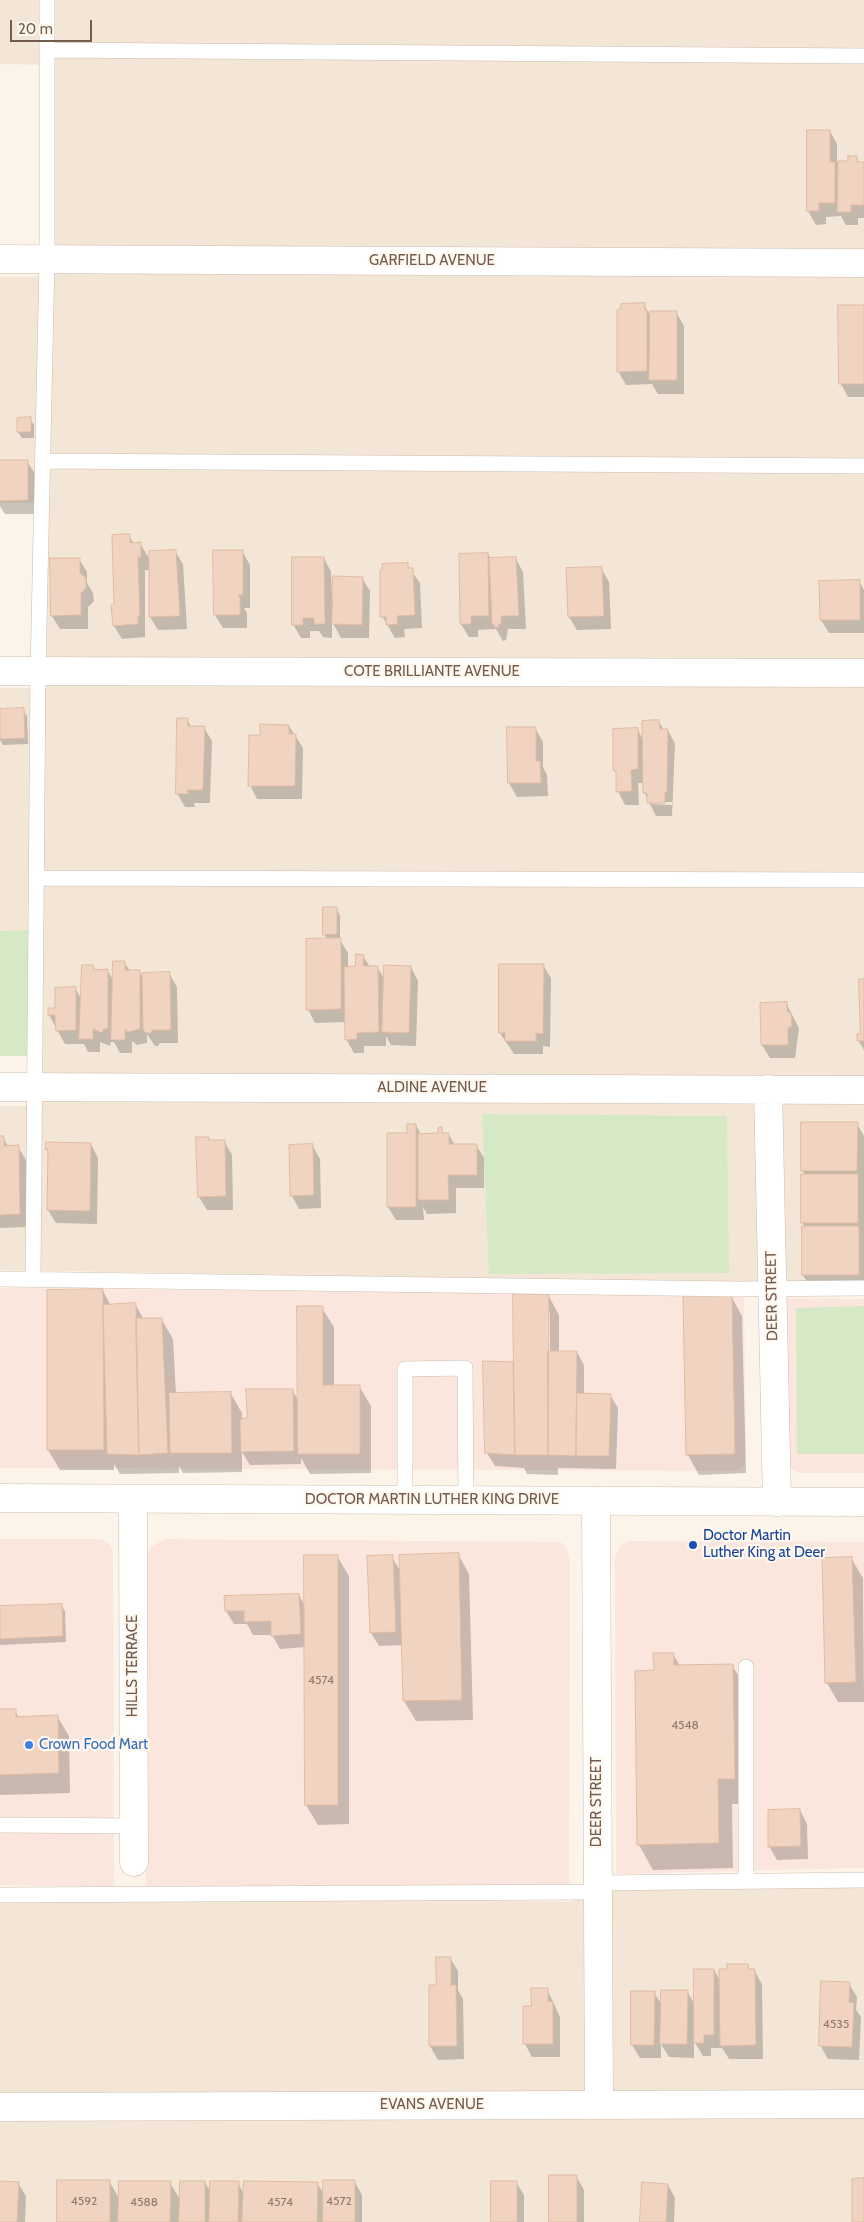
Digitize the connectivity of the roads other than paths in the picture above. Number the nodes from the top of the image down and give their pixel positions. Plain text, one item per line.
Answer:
1 (47, 0) edge
2 (47, 50) junction
3 (864, 56) edge
4 (0, 259) edge
5 (47, 260) junction
6 (864, 263) edge
7 (43, 461) junction
8 (864, 466) edge
9 (0, 671) edge
10 (38, 671) junction
11 (864, 673) edge
12 (37, 878) junction
13 (864, 880) edge
14 (0, 1087) edge
15 (35, 1087) junction
16 (768, 1089) junction
17 (864, 1090) edge
18 (0, 1279) edge
19 (33, 1280) junction
20 (864, 1288) edge
21 (772, 1289) junction
22 (0, 1498) edge
23 (133, 1499) junction
24 (405, 1499) junction
25 (466, 1500) junction
26 (596, 1501) junction
27 (777, 1502) junction
28 (864, 1502) edge
29 (746, 1667) dead end
30 (0, 1825) edge
31 (134, 1826) junction
32 (134, 1862) dead end
33 (864, 1880) edge
34 (746, 1881) junction
35 (597, 1887) junction
36 (0, 1895) edge
37 (599, 2104) junction
38 (864, 2104) edge
39 (0, 2108) edge

1 - 2 lane
2 - 3 lane
2 - 5 lane
4 - 5 street, GARFIELD AVENUE
5 - 6 street, GARFIELD AVENUE
5 - 7 lane
7 - 8 lane
7 - 10 lane
9 - 10 street, COTE BRILLIANTE AVENUE
10 - 11 street, COTE BRILLIANTE AVENUE
10 - 12 lane
12 - 13 lane
12 - 15 lane
14 - 15 street, ALDINE AVENUE
15 - 16 street, ALDINE AVENUE
15 - 19 lane
16 - 17 street, ALDINE AVENUE
16 - 21 street, DEER STREET
18 - 19 lane
19 - 21 lane
20 - 21 lane
21 - 27 street, DEER STREET
22 - 23 street, DOCTOR MARTIN LUTHER KING DRIVE
23 - 24 street, DOCTOR MARTIN LUTHER KING DRIVE
23 - 31 street, HILLS TERRACE
24 - 25 street, DOCTOR MARTIN LUTHER KING DRIVE
24 - 25 lane
25 - 26 street, DOCTOR MARTIN LUTHER KING DRIVE
26 - 27 street, DOCTOR MARTIN LUTHER KING DRIVE
26 - 35 street, DEER STREET
27 - 28 street, DOCTOR MARTIN LUTHER KING DRIVE
29 - 34 lane
30 - 31 lane
31 - 32 street, HILLS TERRACE
33 - 34 lane
34 - 35 lane
35 - 36 lane
35 - 37 street, DEER STREET
37 - 38 street, EVANS AVENUE
37 - 39 street, EVANS AVENUE

